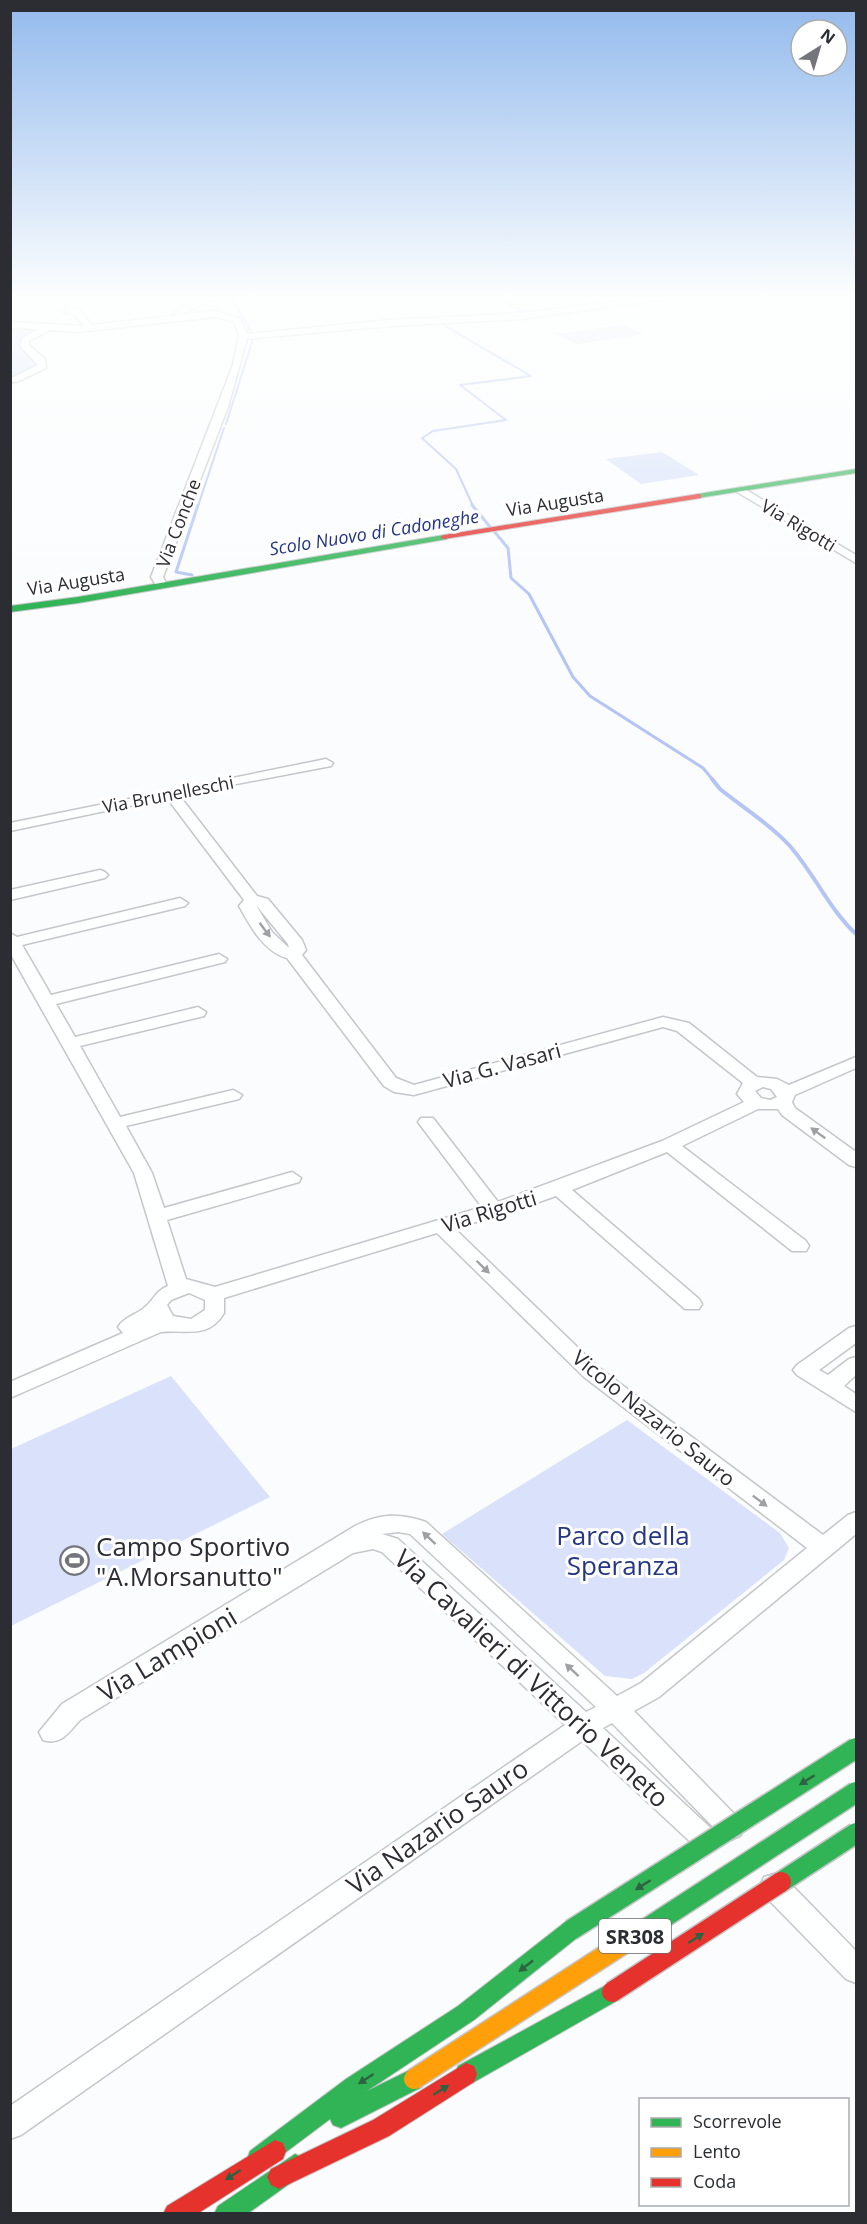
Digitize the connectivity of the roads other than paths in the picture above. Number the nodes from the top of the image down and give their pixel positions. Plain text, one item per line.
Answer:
1 (228, 400) edge
2 (856, 471) edge
3 (741, 490) junction
4 (856, 560) edge
5 (161, 585) junction
6 (10, 609) edge
7 (326, 763) dead end
8 (170, 793) junction
9 (10, 827) edge
10 (100, 875) dead end
11 (10, 895) edge
12 (180, 903) dead end
13 (11, 941) edge
14 (219, 959) dead end
15 (48, 1001) junction
16 (198, 1012) dead end
17 (72, 1043) junction
18 (856, 1063) edge
19 (754, 1093) junction
20 (233, 1095) dead end
21 (784, 1096) junction
22 (427, 1122) dead end
23 (116, 1123) junction
24 (669, 1145) junction
25 (856, 1161) edge
26 (292, 1178) dead end
27 (560, 1188) junction
28 (495, 1211) junction
29 (158, 1216) junction
30 (441, 1226) junction
31 (799, 1246) dead end
32 (179, 1288) junction
33 (213, 1295) junction
34 (692, 1304) dead end
35 (164, 1317) junction
36 (856, 1333) edge
37 (856, 1364) edge
38 (10, 1378) edge
39 (829, 1386) junction
40 (10, 1391) edge
41 (856, 1404) edge
42 (856, 1521) edge
43 (347, 1545) junction
44 (824, 1548) junction
45 (615, 1709) junction
46 (584, 1726) junction
47 (52, 1732) dead end
48 (856, 1748) edge
49 (856, 1792) edge
50 (856, 1833) edge
51 (764, 1876) junction
52 (856, 1970) edge
53 (414, 2079) junction
54 (10, 2124) edge
55 (258, 2159) junction
56 (279, 2177) junction
57 (175, 2214) edge
58 (226, 2214) edge

1 - 5 street, Via Conche
2 - 3 main road, Via Augusta
3 - 4 street, Via Rigotti
3 - 5 main road, Via Augusta
5 - 6 main road, Via Augusta
7 - 8 street, Via Brunelleschi
8 - 9 street, Via Brunelleschi
8 - 19 street, Via G. Vasari
10 - 11 street
12 - 13 street
13 - 15 street
14 - 15 street
15 - 17 street
16 - 17 street
17 - 23 street
18 - 21 street
19 - 21 street
19 - 24 street, Via Rigotti
20 - 23 street
25 -> 21 street
22 - 28 street
23 - 29 street
24 - 27 street, Via Rigotti
24 - 31 street
26 - 29 street
27 - 28 street, Via Rigotti
27 - 34 street
28 - 30 street, Via Rigotti
29 - 32 street
30 - 33 street, Via Rigotti
30 -> 44 street, Vicolo Nazario Sauro
32 - 33 street
32 - 35 street
33 - 35 street
35 - 38 street
35 - 40 street
36 - 39 street
37 - 39 street
39 - 41 street
42 - 44 street, Via Nazario Sauro
45 -> 43 street, Via Cavalieri di Vittorio Veneto
43 - 46 street, Via Cavalieri di Vittorio Veneto
43 - 47 street, Via Lampioni
44 - 45 street, Via Nazario Sauro
45 - 46 street, Via Nazario Sauro
45 - 51 street, Via Cavalieri di Vittorio Veneto
46 - 51 street, Via Cavalieri di Vittorio Veneto
46 - 54 street, Via Nazario Sauro
48 -> 55 main road, bridge
49 - 53 main road, SR308, bridge
56 -> 50 main road, bridge
51 - 52 street, Via Cavalieri di Vittorio Veneto
53 - 55 main road, SR308
53 - 56 main road, SR308
55 -> 57 main road, SR308
56 - 58 main road, SR308

